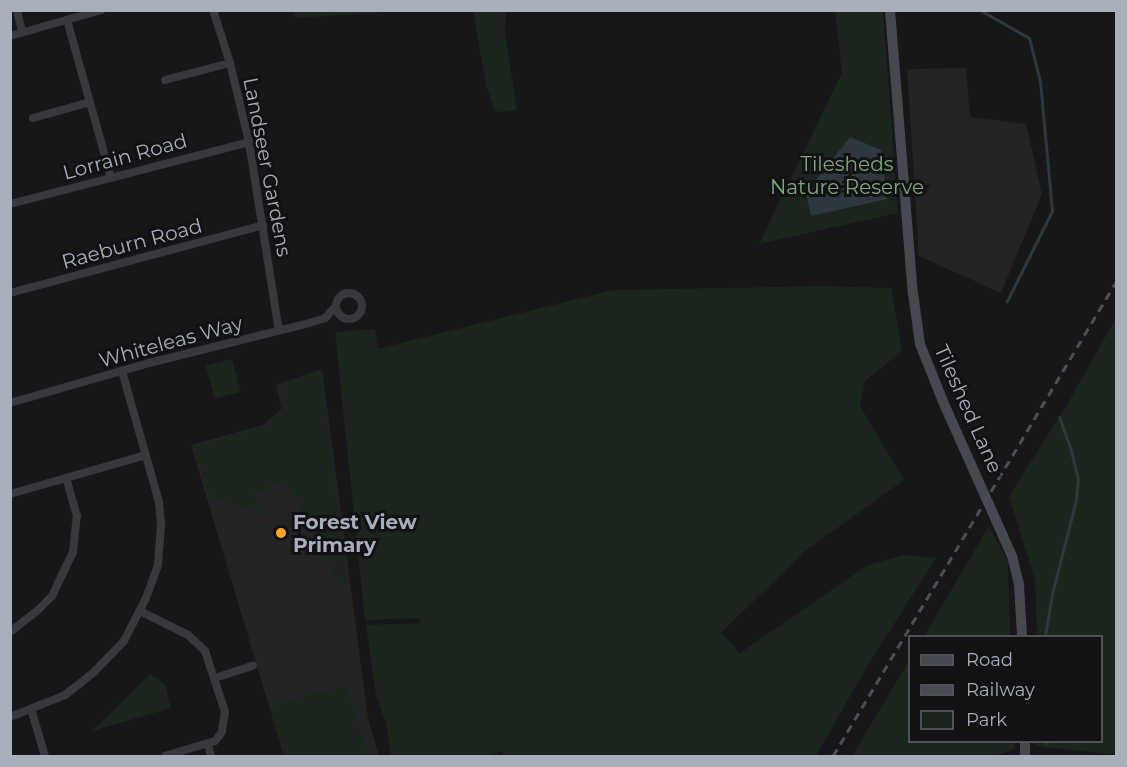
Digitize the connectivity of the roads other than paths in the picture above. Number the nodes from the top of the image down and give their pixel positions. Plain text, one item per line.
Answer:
1 (17, 10) edge
2 (101, 10) edge
3 (213, 10) edge
4 (890, 10) edge
5 (67, 20) junction
6 (22, 32) junction
7 (10, 36) edge
8 (230, 63) junction
9 (165, 80) dead end
10 (90, 102) junction
11 (33, 118) dead end
12 (249, 142) junction
13 (111, 178) junction
14 (10, 204) edge
15 (263, 225) junction
16 (10, 293) edge
17 (335, 307) junction
18 (325, 318) junction
19 (342, 318) junction
20 (279, 331) junction
21 (122, 371) junction
22 (10, 403) edge
23 (146, 455) junction
24 (66, 478) junction
25 (10, 494) edge
26 (140, 611) junction
27 (10, 632) edge
28 (1022, 635) edge
29 (253, 666) dead end
30 (214, 678) junction
31 (30, 709) junction
32 (10, 717) edge
33 (208, 744) junction
34 (45, 756) edge
35 (165, 756) edge
36 (211, 756) edge

1 - 6 street
2 - 5 street
3 - 8 street, Landseer Gardens
4 - 28 street, Tileshed Lane
5 - 6 street
5 - 10 street
6 - 7 street
8 - 9 street
8 - 12 street, Landseer Gardens
10 - 11 street
10 - 13 street
12 - 13 street, Lorrain Road
12 - 15 street, Landseer Gardens
13 - 14 street, Lorrain Road
15 - 16 street, Raeburn Road
15 - 20 street, Landseer Gardens
17 - 18 street
17 - 19 street
17 - 19 street
18 - 19 street, Whiteleas Way
18 - 20 street, Whiteleas Way
20 - 21 street, Whiteleas Way
21 - 22 street, Whiteleas Way
21 - 23 street
23 - 24 street
23 - 26 street
24 - 25 street
24 - 27 street
26 - 30 street
26 - 31 street
29 - 30 street
30 - 33 street
31 - 32 street
31 - 34 street
33 - 35 street
33 - 36 street

